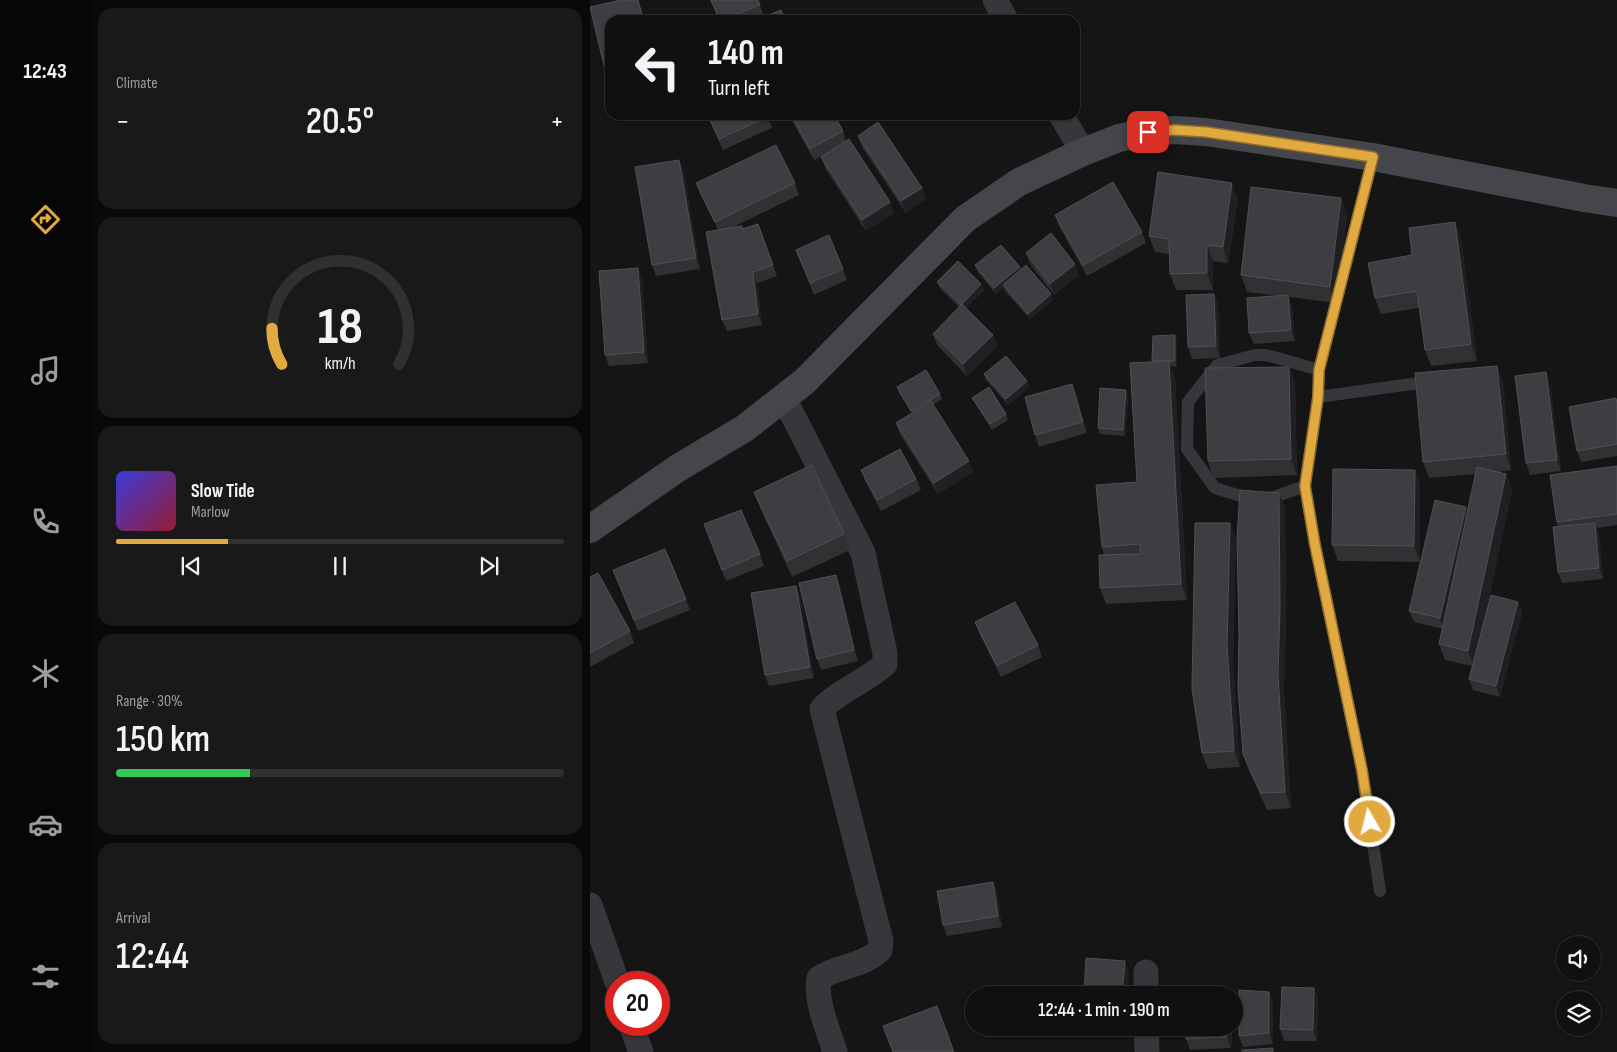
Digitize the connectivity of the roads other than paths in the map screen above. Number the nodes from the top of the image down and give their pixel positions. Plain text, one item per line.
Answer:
1 (995, 0) edge
2 (1003, 15) edge
3 (1065, 120) edge
4 (1083, 152) junction
5 (1373, 157) junction
6 (1617, 203) edge
7 (1319, 370) junction
8 (1446, 379) edge
9 (1318, 397) junction
10 (784, 398) junction
11 (1305, 486) junction
12 (590, 529) edge
13 (1380, 891) dead end
14 (590, 905) edge
15 (613, 971) edge
16 (635, 1036) edge
17 (1146, 1036) edge
18 (641, 1052) edge
19 (835, 1052) edge
20 (1146, 1052) edge

1 - 2 street
3 - 4 street
4 - 5 street
4 - 10 street
5 - 6 street
5 - 7 lane
7 - 9 lane
7 - 11 lane
8 - 9 lane
9 - 11 lane
10 - 12 street
10 - 19 street
11 - 13 lane
14 - 15 street
16 - 18 street
17 - 20 street

